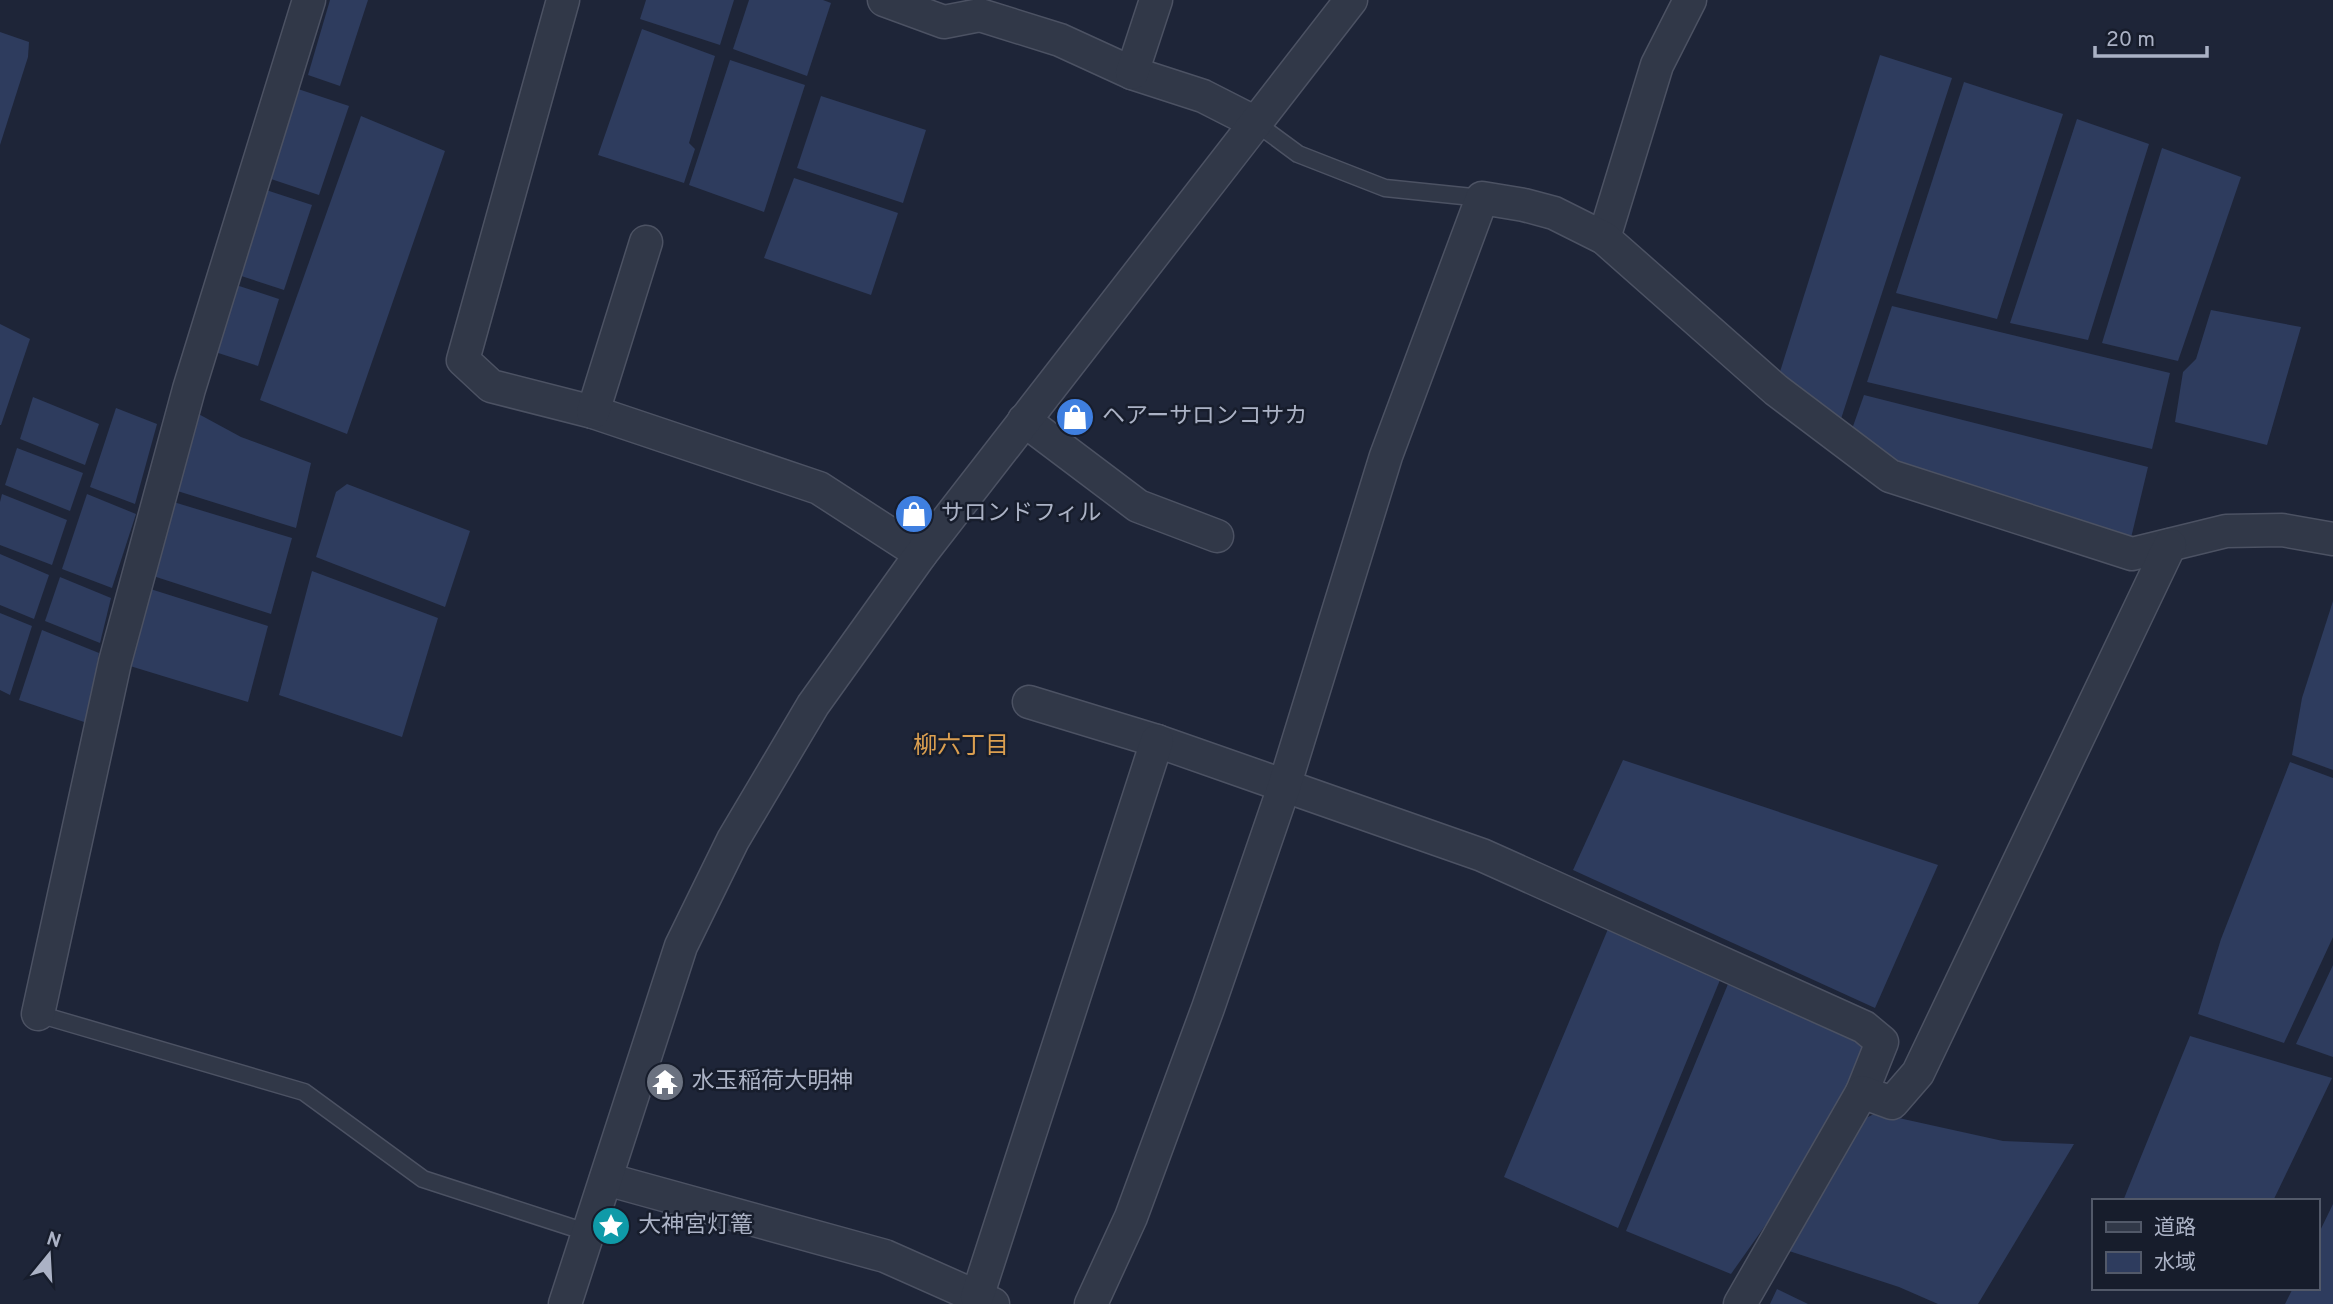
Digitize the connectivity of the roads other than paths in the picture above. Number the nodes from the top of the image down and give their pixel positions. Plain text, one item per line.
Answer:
1 (309, 0) edge
2 (563, 0) edge
3 (884, 0) edge
4 (1156, 0) edge
5 (1351, 0) edge
6 (1690, 0) edge
7 (1132, 73) junction
8 (1256, 123) junction
9 (1482, 198) junction
10 (1604, 238) junction
11 (646, 242) dead end
12 (593, 412) junction
13 (1024, 421) junction
14 (1217, 536) dead end
15 (2333, 539) edge
16 (2171, 545) junction
17 (921, 554) junction
18 (1029, 702) dead end
19 (1157, 741) junction
20 (1284, 787) junction
21 (38, 1014) joint
22 (1862, 1092) junction
23 (606, 1180) junction
24 (589, 1233) junction
25 (985, 1300) edge
26 (565, 1304) edge
27 (1091, 1304) edge
28 (1740, 1304) edge

1 - 21 street
2 - 12 street
3 - 7 street
4 - 7 street
5 - 8 street
6 - 10 street
7 - 8 street
8 - 9 lane
8 - 13 street
9 - 10 street
9 - 20 street
10 - 16 street
11 - 12 street
12 - 17 street
13 - 14 street
13 - 17 street
15 - 16 street
16 - 22 street
17 - 23 street
18 - 19 street
19 - 20 street
19 - 25 street
20 - 22 street
20 - 27 street
21 - 24 lane
22 - 28 street
23 - 24 street
23 - 25 street
24 - 26 street

